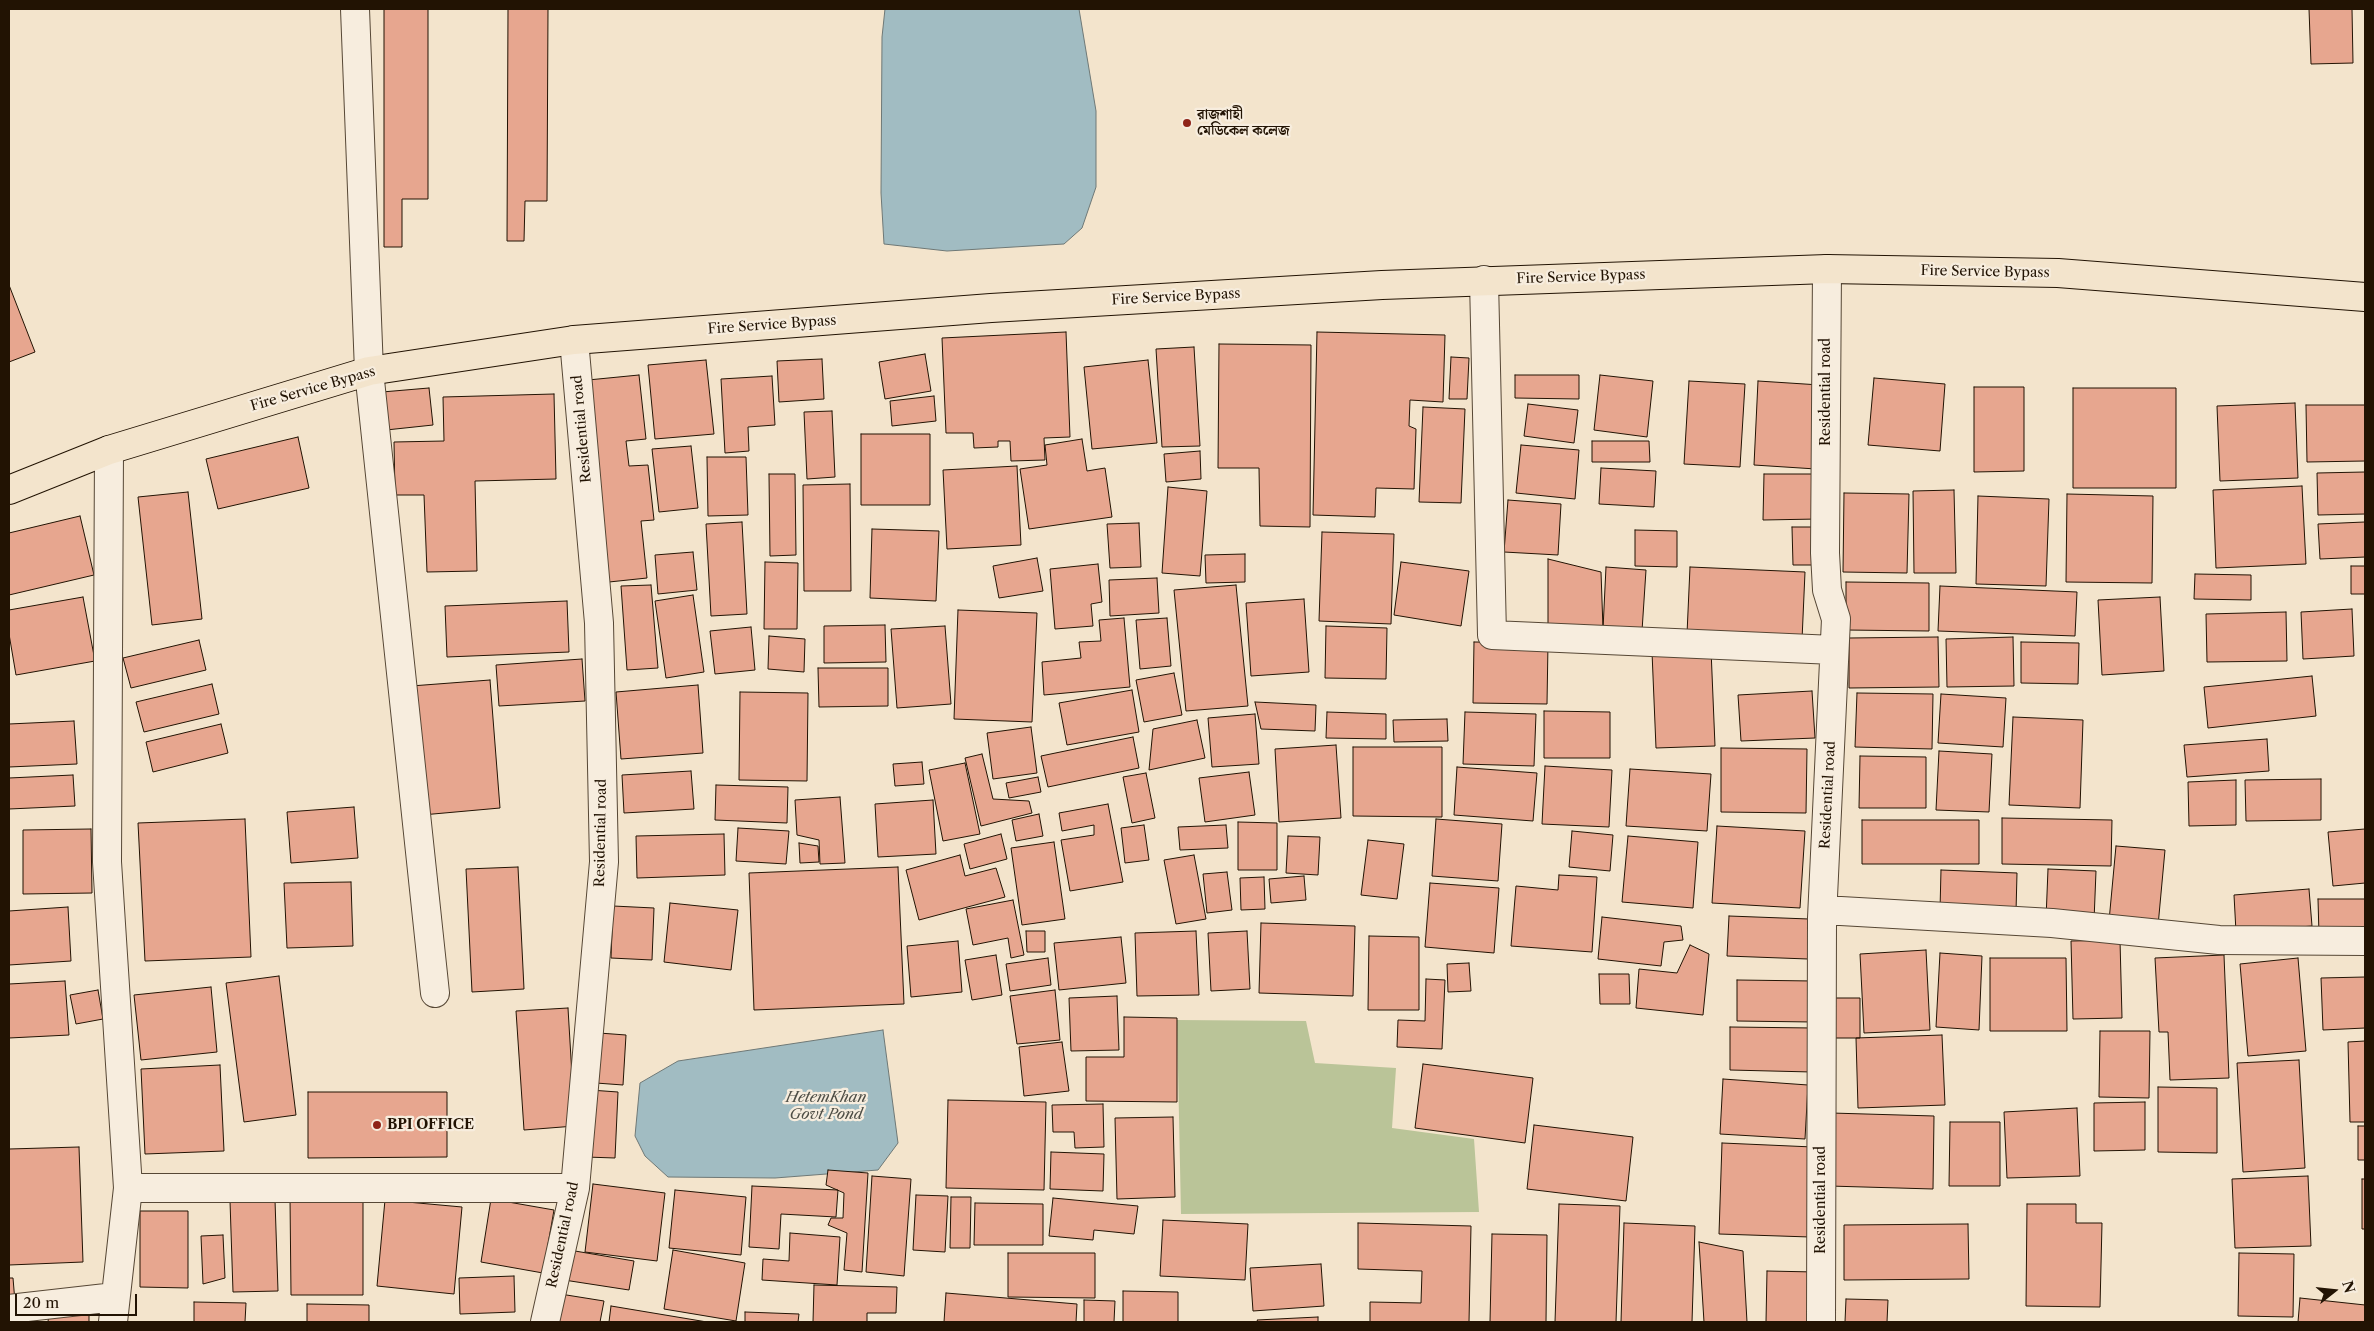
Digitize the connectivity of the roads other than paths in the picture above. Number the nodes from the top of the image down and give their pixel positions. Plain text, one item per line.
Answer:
1 (355, 9) edge
2 (1827, 269) junction
3 (1484, 280) junction
4 (2364, 298) edge
5 (574, 340) junction
6 (369, 371) junction
7 (109, 450) junction
8 (9, 490) edge
9 (1834, 650) junction
10 (1823, 910) junction
11 (2365, 941) edge
12 (435, 994) dead end
13 (128, 1188) junction
14 (575, 1188) junction
15 (9, 1309) edge
16 (114, 1310) edge
17 (545, 1322) edge
18 (1821, 1322) edge

1 - 6 street
2 - 3 main road, Fire Service Bypass
2 - 4 main road, Fire Service Bypass
2 - 9 street, Residential road
3 - 5 main road, Fire Service Bypass
3 - 9 street
5 - 6 main road, Fire Service Bypass
5 - 14 street, Residential road
6 - 7 main road, Fire Service Bypass
6 - 12 street
7 - 8 main road, Fire Service Bypass
7 - 13 street
9 - 10 street, Residential road
10 - 11 street
10 - 18 street, Residential road
13 - 14 street
13 - 16 street
14 - 17 street, Residential road
15 - 16 street

